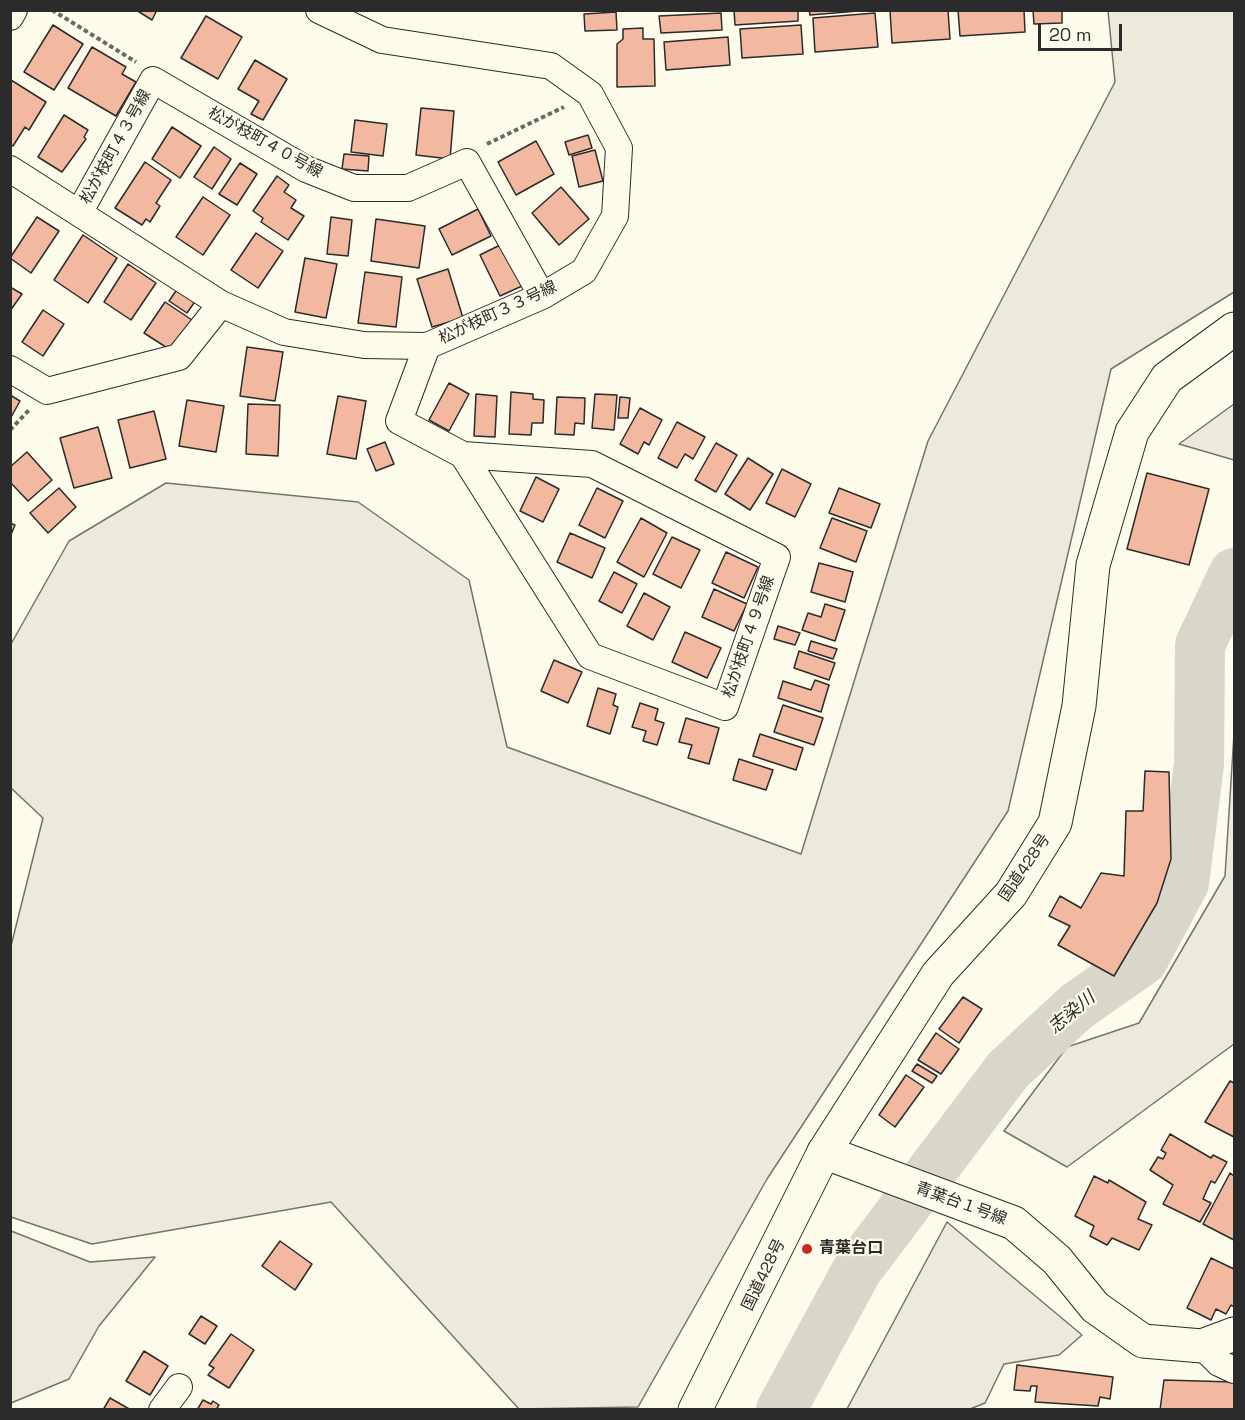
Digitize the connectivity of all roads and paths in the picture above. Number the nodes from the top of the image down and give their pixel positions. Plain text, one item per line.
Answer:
1 (15, 10) edge
2 (52, 10) edge
3 (319, 10) edge
4 (10, 17) edge
5 (153, 80) junction
6 (590, 94) junction
7 (467, 162) junction
8 (10, 169) edge
9 (79, 213) junction
10 (542, 296) junction
11 (221, 304) junction
12 (1234, 329) edge
13 (427, 346) junction
14 (10, 369) edge
15 (463, 455) junction
16 (824, 1152) junction
17 (1234, 1334) edge
18 (1202, 1346) junction
19 (1234, 1370) edge
20 (179, 1387) dead end
21 (162, 1410) edge
22 (694, 1410) edge

1 - 4 street
2 - 5 path
3 - 6 street, 松が枝町３３号線
5 - 7 street, 松が枝町４０号線
5 - 9 street, 松が枝町４３号線
6 - 7 path
6 - 10 street, 松が枝町３３号線
7 - 10 street
8 - 9 street, 松が枝町３３号線
9 - 11 street, 松が枝町３３号線
10 - 13 street, 松が枝町３３号線
11 - 13 street, 松が枝町３３号線
11 - 14 street
12 - 16 main road, 国道428号
13 - 15 street, 松が枝町４９号線
15 - 15 street, 松が枝町４９号線
16 - 18 main road, 青葉台１号線
16 - 22 main road, 国道428号
17 - 18 main road, 青葉台１号線
18 - 19 street
20 - 21 street

